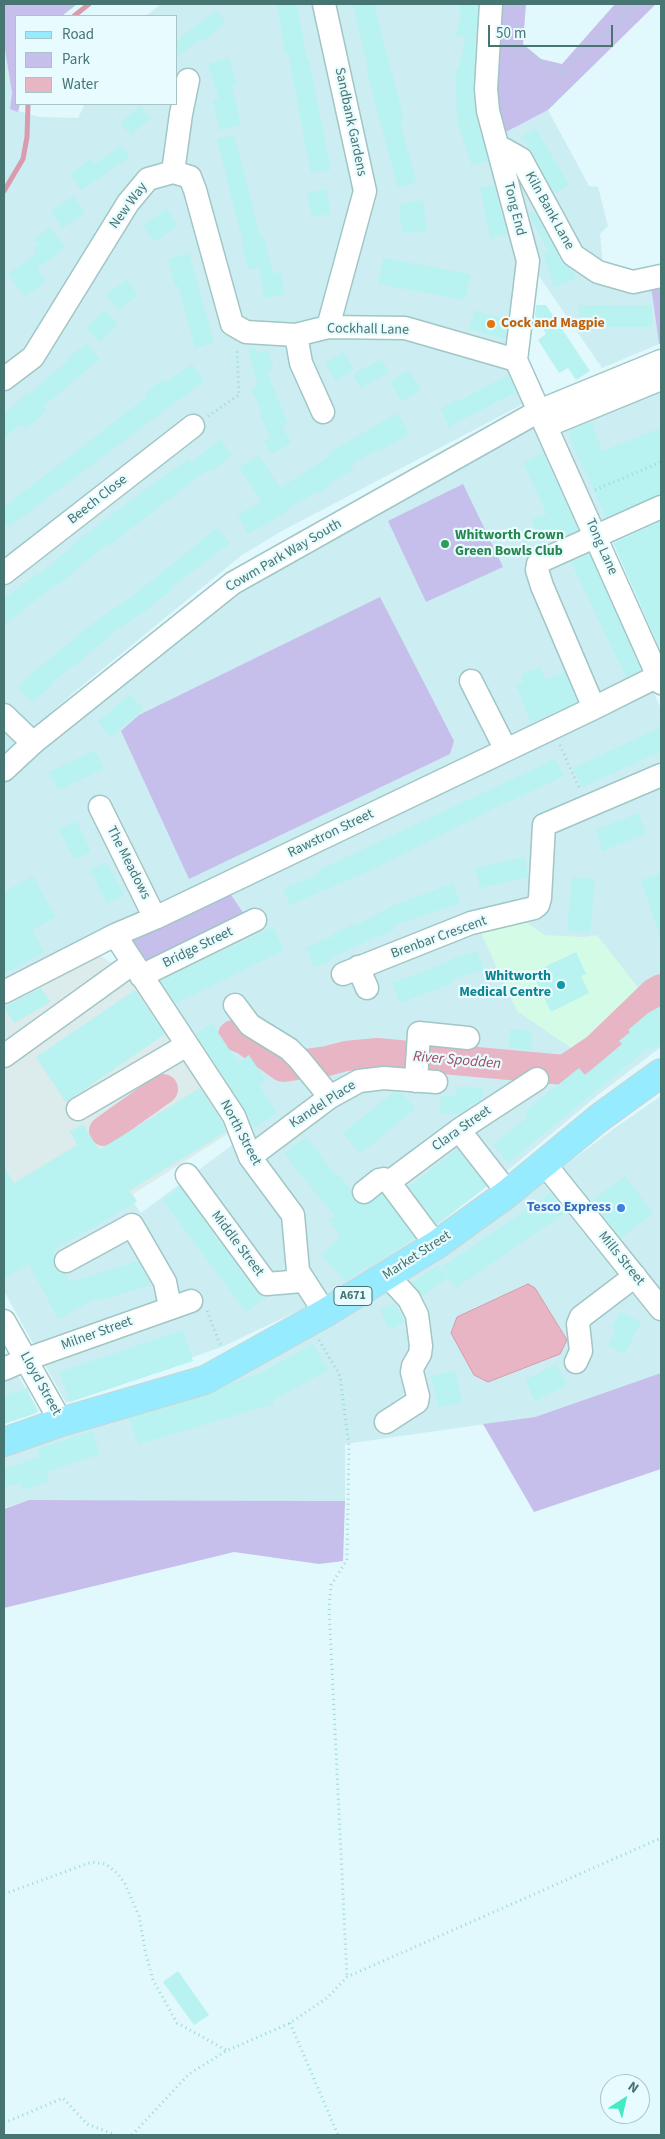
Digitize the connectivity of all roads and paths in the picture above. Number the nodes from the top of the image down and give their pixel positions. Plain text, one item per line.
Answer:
1 (324, 4) edge
2 (492, 4) edge
3 (637, 4) edge
4 (490, 32) junction
5 (188, 80) dead end
6 (498, 146) junction
7 (173, 172) junction
8 (661, 276) edge
9 (328, 327) junction
10 (242, 330) junction
11 (296, 335) junction
12 (516, 360) junction
13 (661, 362) edge
14 (4, 379) edge
15 (661, 379) edge
16 (323, 412) dead end
17 (542, 419) junction
18 (193, 426) joint
19 (661, 462) edge
20 (579, 498) junction
21 (661, 507) edge
22 (596, 535) junction
23 (4, 574) edge
24 (660, 679) edge
25 (471, 680) dead end
26 (594, 708) junction
27 (4, 715) edge
28 (553, 728) junction
29 (32, 743) junction
30 (506, 750) junction
31 (4, 770) edge
32 (660, 779) edge
33 (587, 807) junction
34 (100, 808) dead end
35 (156, 918) junction
36 (256, 920) dead end
37 (115, 935) junction
38 (137, 969) junction
39 (356, 976) dead end
40 (4, 992) edge
41 (235, 1005) dead end
42 (468, 1038) dead end
43 (187, 1046) junction
44 (4, 1056) edge
45 (661, 1073) edge
46 (537, 1079) dead end
47 (330, 1097) junction
48 (78, 1109) dead end
49 (459, 1130) junction
50 (250, 1157) junction
51 (544, 1163) junction
52 (187, 1175) dead end
53 (389, 1182) junction
54 (364, 1192) dead end
55 (508, 1193) junction
56 (436, 1245) junction
57 (66, 1261) dead end
58 (387, 1275) junction
59 (635, 1276) junction
60 (302, 1281) junction
61 (190, 1306) junction
62 (661, 1309) edge
63 (317, 1318) junction
64 (4, 1321) edge
65 (224, 1355) dead end
66 (26, 1359) junction
67 (576, 1362) dead end
68 (4, 1369) edge
69 (61, 1422) junction
70 (386, 1422) dead end
71 (4, 1442) edge
72 (661, 1838) edge
73 (4, 1894) edge
74 (347, 1977) junction
75 (290, 2024) junction
76 (226, 2050) junction
77 (4, 2123) edge
78 (116, 2135) edge
79 (132, 2135) edge
80 (338, 2135) edge

1 - 9 street, Sandbank Gardens
2 - 4 street, Tong End
3 - 4 path
4 - 6 street, Tong End
5 - 7 street
6 - 8 street, Kiln Bank Lane
6 - 12 street, Tong End
7 - 10 street
7 - 14 street, New Way
9 - 11 street, Cockhall Lane
9 - 12 street, Cockhall Lane
10 - 11 street, Cockhall Lane
10 - 18 path
11 - 16 street
12 - 17 street
13 - 17 street
15 - 17 street
17 - 20 street, Tong Lane
17 - 29 street, Cowm Park Way South
18 - 23 street, Beech Close
19 - 20 path
20 - 22 street, Tong Lane
21 - 22 street
22 - 24 street, Tong Lane
22 - 26 street
24 - 26 street, Rawstron Street
25 - 30 street
26 - 28 street, Rawstron Street
27 - 29 street
28 - 30 street, Rawstron Street
28 - 33 path
29 - 31 street, Cowm Park Way South
30 - 35 street, Rawstron Street
32 - 33 street, Brenbar Crescent
33 - 39 street, Brenbar Crescent
34 - 35 street, The Meadows
35 - 37 street, Rawstron Street
36 - 38 street, Bridge Street
37 - 38 street, North Street
37 - 40 street, Rawstron Street
38 - 43 street, North Street
38 - 44 street, Bridge Street
41 - 47 street
42 - 47 street, Kandel Place
43 - 48 street
43 - 50 street, North Street
45 - 51 main road, Market Street / A671
46 - 49 street, Clara Street
47 - 50 street, Kandel Place
49 - 53 street, Clara Street
49 - 55 street
50 - 60 street, North Street
51 - 55 main road, Market Street / A671
51 - 59 street, Mills Street
52 - 60 street, Middle Street
53 - 54 street, Clara Street
53 - 56 street
55 - 56 main road, Market Street / A671
56 - 58 main road, Market Street / A671
57 - 61 street
58 - 63 main road, Market Street / A671
58 - 70 street
59 - 62 street, Mills Street
59 - 67 street
60 - 63 street, North Street
61 - 65 path
61 - 66 street, Milner Street
63 - 69 main road, Market Street / A671
63 - 74 path
64 - 66 street, Lloyd Street
66 - 68 street, Milner Street
66 - 69 street, Lloyd Street
69 - 71 main road, Market Street / A671
72 - 74 path
73 - 76 path
74 - 75 path
75 - 76 path
75 - 80 path
76 - 79 path
77 - 78 path

